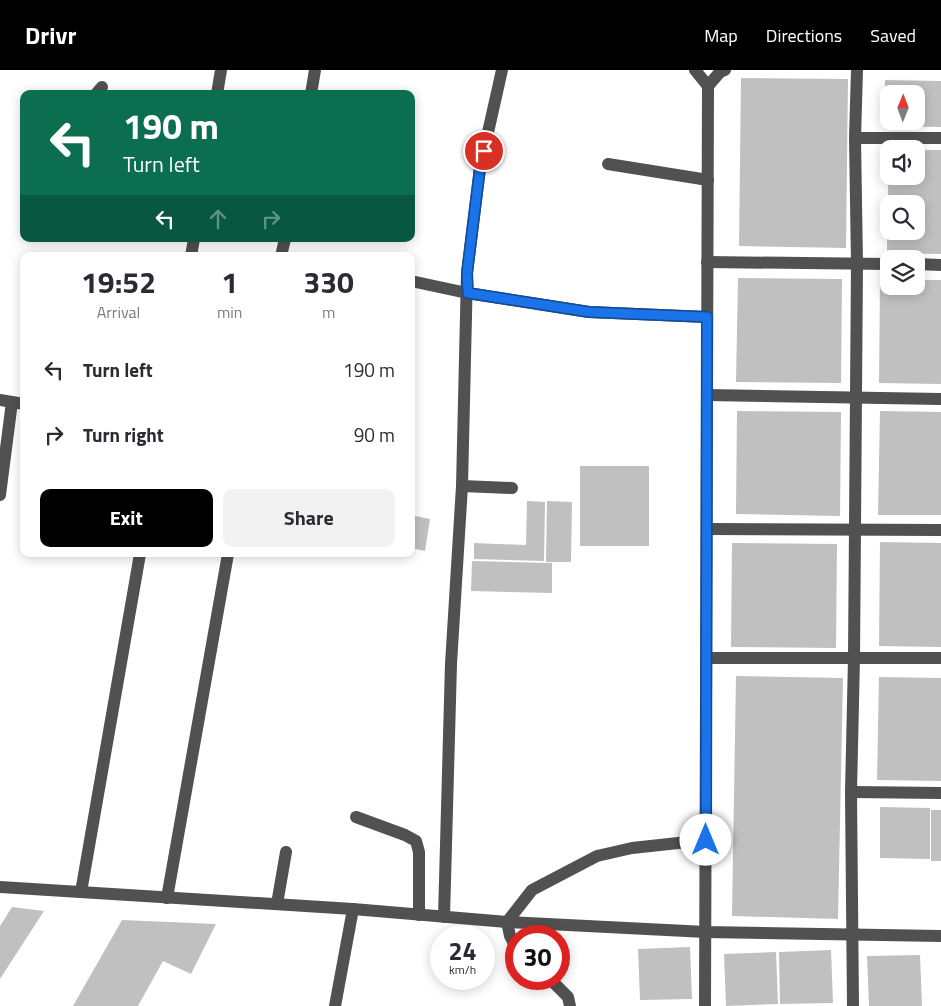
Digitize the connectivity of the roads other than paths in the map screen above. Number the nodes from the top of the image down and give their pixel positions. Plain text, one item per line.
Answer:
1 (221, 70) edge
2 (315, 70) edge
3 (502, 70) edge
4 (695, 70) edge
5 (725, 70) edge
6 (857, 70) edge
7 (708, 86) junction
8 (218, 90) edge
9 (312, 90) edge
10 (855, 138) junction
11 (941, 138) edge
12 (608, 164) dead end
13 (708, 180) junction
14 (707, 262) junction
15 (856, 263) junction
16 (880, 264) edge
17 (925, 264) edge
18 (941, 265) edge
19 (415, 282) edge
20 (468, 293) junction
21 (707, 317) junction
22 (707, 395) junction
23 (854, 398) junction
24 (941, 399) edge
25 (12, 402) edge
26 (462, 486) junction
27 (512, 488) dead end
28 (0, 489) edge
29 (707, 529) junction
30 (854, 530) junction
31 (941, 530) edge
32 (139, 557) edge
33 (227, 557) edge
34 (706, 658) junction
35 (854, 658) junction
36 (941, 658) edge
37 (851, 792) junction
38 (941, 793) edge
39 (356, 817) dead end
40 (706, 840) junction
41 (286, 852) dead end
42 (0, 887) edge
43 (81, 892) junction
44 (166, 898) junction
45 (277, 904) junction
46 (353, 909) junction
47 (419, 915) junction
48 (444, 917) junction
49 (507, 922) junction
50 (508, 925) edge
51 (706, 932) junction
52 (852, 934) junction
53 (941, 936) edge
54 (561, 990) edge
55 (335, 1006) edge
56 (570, 1006) edge
57 (705, 1006) edge
58 (853, 1006) edge

1 - 8 street
2 - 9 street
3 - 20 street
4 - 7 street
5 - 7 street
6 - 10 street
7 - 13 street
10 - 11 street
10 - 15 street
12 - 13 street
13 - 14 street
14 - 15 street
14 - 21 street
15 - 16 street
15 - 23 street
17 - 18 street
19 - 20 street
20 - 21 street
20 - 26 street
21 - 22 street
22 - 23 street
22 - 29 street
23 - 24 street
23 - 30 street
25 - 28 street
26 - 27 street
26 - 48 street
29 - 30 street
29 - 34 street
30 - 31 street
30 - 35 street
32 - 43 street
33 - 44 street
34 - 35 street
34 - 40 street
35 - 36 street
35 - 37 street
37 - 38 street
37 - 52 street
39 - 47 street
40 - 49 street
40 - 51 street
41 - 45 street
42 - 43 street
43 - 44 street
44 - 45 street
45 - 46 street
46 - 47 street
46 - 55 street
47 - 48 street
48 - 49 street
49 - 50 street
49 - 51 street
51 - 52 street
51 - 57 street
52 - 53 street
52 - 58 street
54 - 56 street

